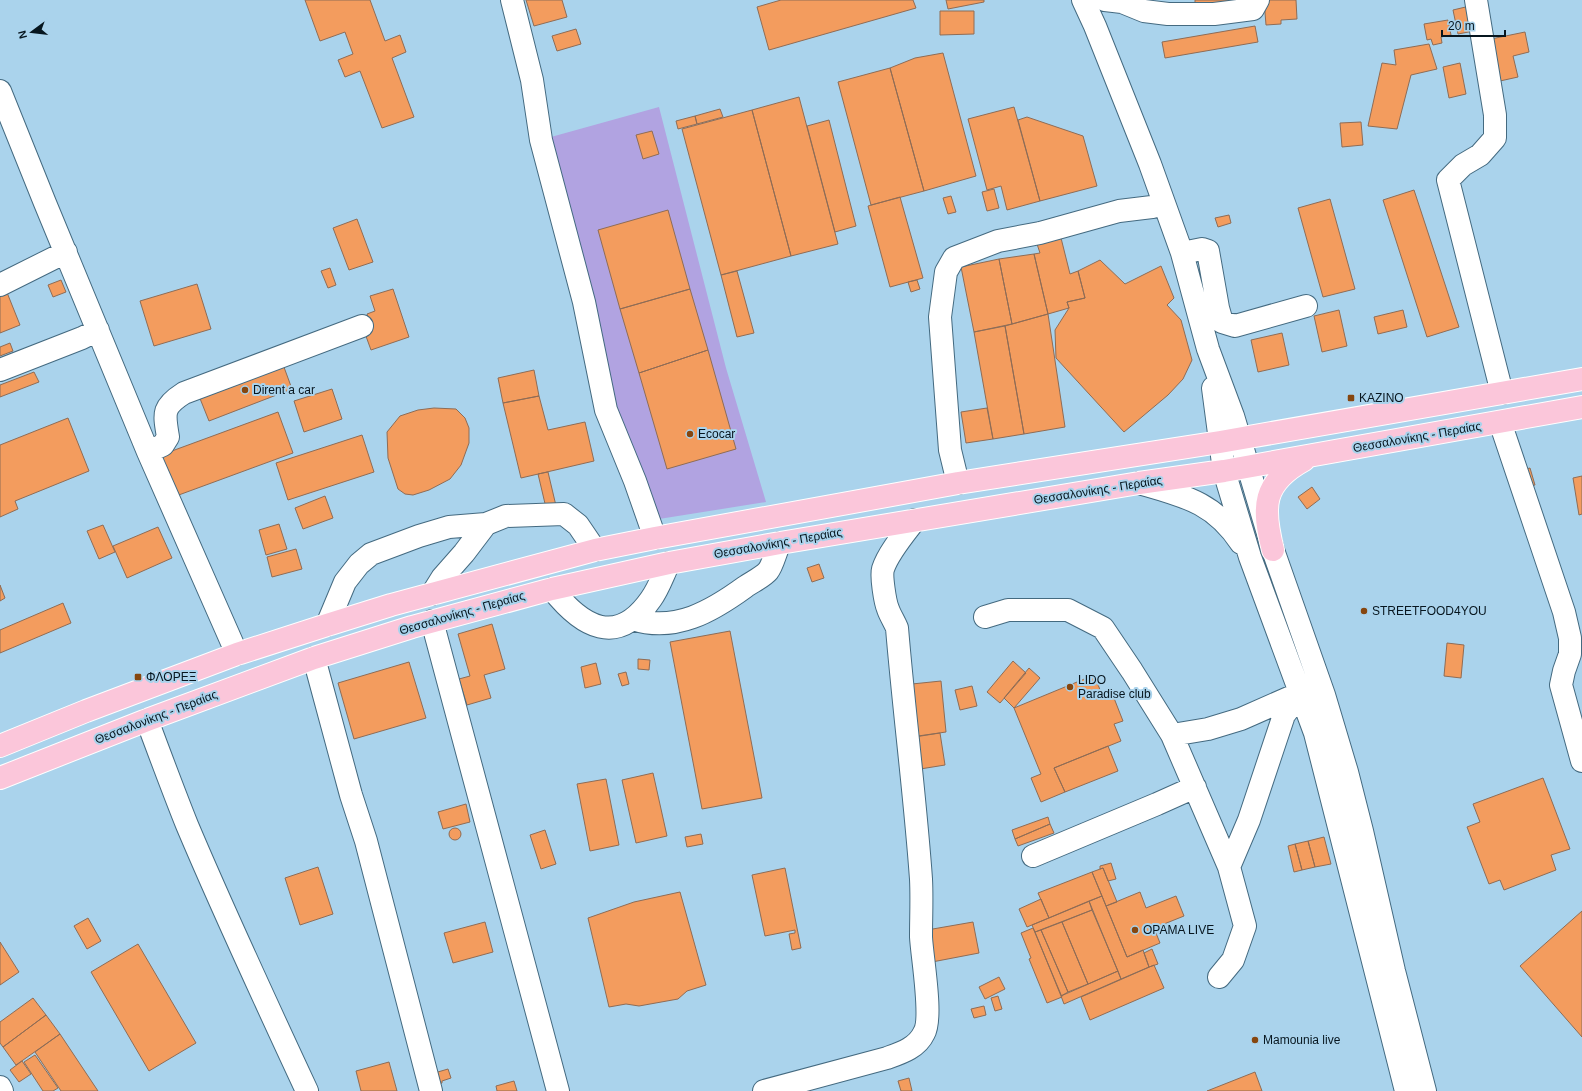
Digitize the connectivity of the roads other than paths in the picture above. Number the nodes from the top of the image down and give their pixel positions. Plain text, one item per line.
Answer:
1 (512, 0) edge
2 (1258, 0) edge
3 (1476, 0) edge
4 (1094, 1) edge
5 (0, 91) edge
6 (1164, 204) junction
7 (66, 252) junction
8 (1182, 253) junction
9 (0, 285) edge
10 (1306, 306) dead end
11 (362, 326) dead end
12 (98, 330) junction
13 (0, 370) edge
14 (1582, 379) edge
15 (1502, 393) junction
16 (1582, 407) edge
17 (1500, 422) junction
18 (1230, 440) junction
19 (148, 452) junction
20 (1312, 456) junction
21 (1248, 467) junction
22 (1224, 471) junction
23 (958, 483) junction
24 (1139, 483) junction
25 (915, 520) junction
26 (486, 524) junction
27 (654, 538) junction
28 (780, 543) junction
29 (595, 550) junction
30 (1273, 550) junction
31 (1250, 557) junction
32 (669, 563) junction
33 (552, 589) junction
34 (432, 594) junction
35 (986, 618) dead end
36 (633, 619) junction
37 (432, 622) junction
38 (327, 625) junction
39 (237, 654) junction
40 (314, 658) junction
41 (1301, 693) junction
42 (147, 720) junction
43 (1172, 736) junction
44 (0, 746) edge
45 (1582, 761) edge
46 (0, 778) edge
47 (1195, 787) junction
48 (1034, 856) dead end
49 (1229, 867) junction
50 (1219, 977) dead end
51 (0, 1088) edge
52 (2, 1091) edge
53 (307, 1091) edge
54 (431, 1091) edge
55 (558, 1091) edge
56 (764, 1091) edge
57 (1406, 1091) edge
58 (1425, 1091) edge

1 - 27 street
2 - 4 street
3 - 15 street
4 - 6 street
5 - 7 street
6 - 8 street
6 - 23 street
7 - 9 street
7 - 12 street
8 - 10 street
8 - 18 street
11 - 19 street
12 - 13 street
12 - 19 street
14 - 15 main road
15 - 18 main road
16 - 17 main road, Θεσσαλονίκης - Περαίας
17 - 20 main road, Θεσσαλονίκης - Περαίας
17 - 45 street
18 - 21 street
18 - 22 street
18 - 23 main road
19 - 39 street
20 - 21 main road, Θεσσαλονίκης - Περαίας
20 - 30 main road
21 - 22 main road, Θεσσαλονίκης - Περαίας
21 - 30 street
22 - 24 main road, Θεσσαλονίκης - Περαίας
22 - 31 street
23 - 27 main road
24 - 25 main road, Θεσσαλονίκης - Περαίας
24 - 31 street
25 - 28 main road, Θεσσαλονίκης - Περαίας
25 - 56 street
26 - 29 street
26 - 34 street
26 - 38 street
27 - 29 main road
28 - 32 main road, Θεσσαλονίκης - Περαίας
28 - 36 street
29 - 34 main road
30 - 58 street
31 - 41 street
32 - 33 main road, Θεσσαλονίκης - Περαίας
32 - 36 street
33 - 36 street
33 - 37 main road, Θεσσαλονίκης - Περαίας
34 - 38 main road
35 - 43 street
37 - 40 main road, Θεσσαλονίκης - Περαίας
37 - 55 street
38 - 39 main road
39 - 44 main road
40 - 42 main road, Θεσσαλονίκης - Περαίας
40 - 54 street
41 - 43 street
41 - 49 street
41 - 57 street
42 - 46 main road, Θεσσαλονίκης - Περαίας
42 - 53 street
43 - 47 street
47 - 48 street
47 - 49 street
49 - 50 street
51 - 52 street

